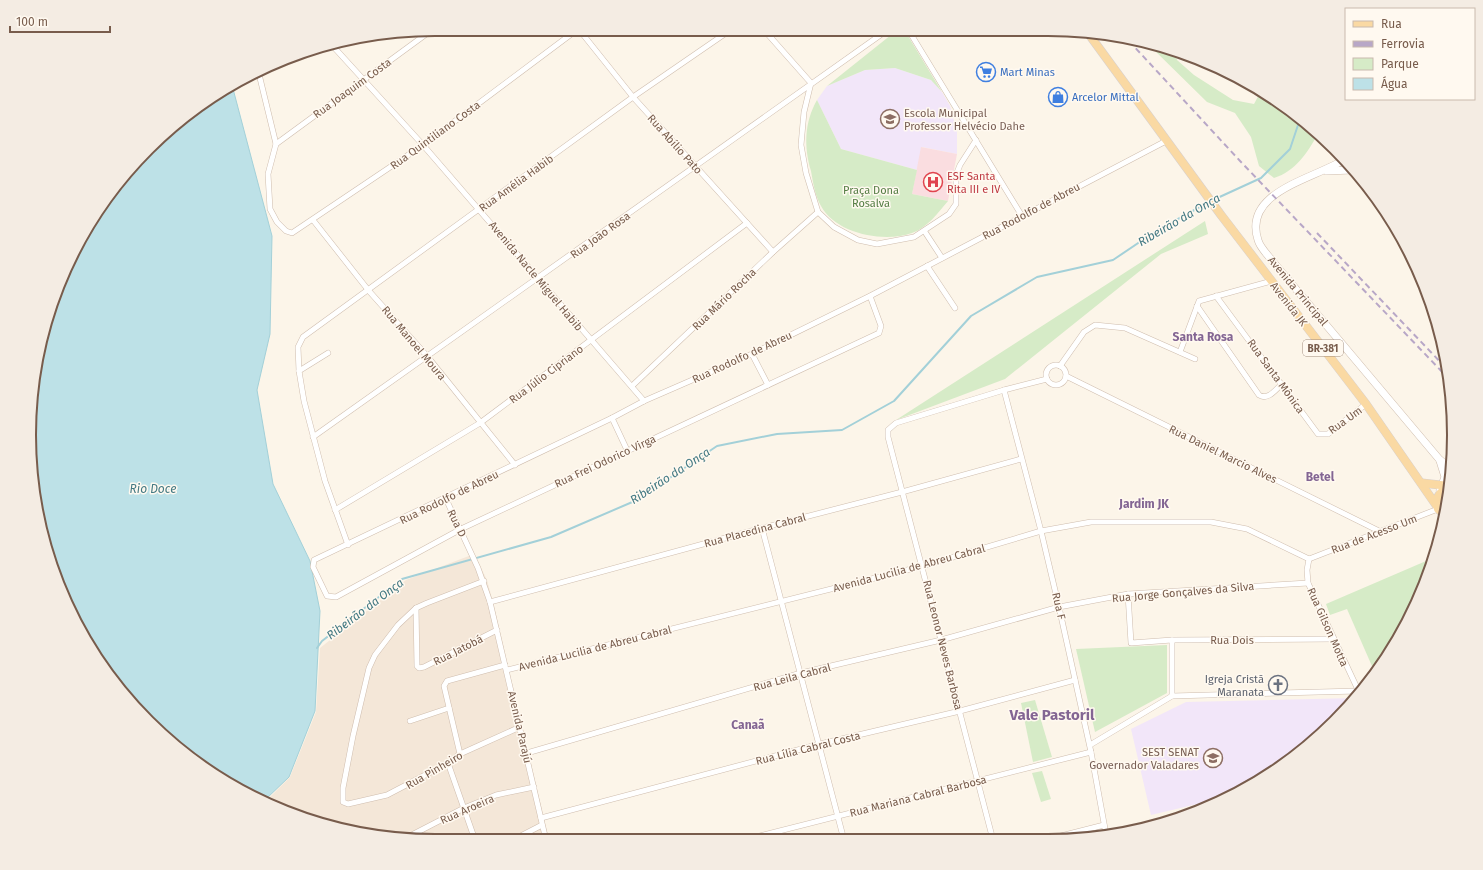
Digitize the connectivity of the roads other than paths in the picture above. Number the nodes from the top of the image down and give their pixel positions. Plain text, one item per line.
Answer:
1 (423, 36) edge
2 (569, 36) edge
3 (584, 36) edge
4 (722, 36) edge
5 (769, 36) edge
6 (879, 36) edge
7 (913, 36) edge
8 (1093, 38) edge
9 (336, 49) edge
10 (260, 77) edge
11 (364, 80) junction
12 (811, 83) junction
13 (633, 96) junction
14 (976, 140) junction
15 (1166, 141) junction
16 (276, 144) junction
17 (423, 145) junction
18 (1339, 163) edge
19 (695, 166) junction
20 (1346, 170) edge
21 (1323, 172) junction
22 (480, 210) junction
23 (818, 212) junction
24 (1022, 216) junction
25 (313, 220) junction
26 (746, 223) junction
27 (925, 232) junction
28 (774, 252) junction
29 (942, 258) junction
30 (927, 266) junction
31 (539, 278) junction
32 (1272, 281) junction
33 (369, 291) junction
34 (870, 296) junction
35 (1216, 296) junction
36 (1197, 306) junction
37 (955, 308) dead end
38 (591, 340) junction
39 (1180, 352) junction
40 (328, 353) dead end
41 (752, 354) junction
42 (427, 356) junction
43 (1195, 359) dead end
44 (1060, 366) junction
45 (299, 371) junction
46 (1066, 376) junction
47 (1047, 379) junction
48 (1282, 384) junction
49 (768, 385) junction
50 (632, 386) junction
51 (1004, 390) junction
52 (644, 401) junction
53 (1366, 404) junction
54 (612, 418) junction
55 (480, 423) junction
56 (1323, 435) joint
57 (313, 437) junction
58 (627, 450) junction
59 (1439, 458) junction
60 (1021, 459) junction
61 (1446, 464) edge
62 (515, 465) junction
63 (1445, 475) edge
64 (1422, 483) junction
65 (1444, 486) edge
66 (1444, 489) edge
67 (902, 492) junction
68 (446, 499) junction
69 (1440, 507) edge
70 (335, 510) junction
71 (1440, 510) edge
72 (1439, 513) edge
73 (762, 528) junction
74 (461, 529) junction
75 (1041, 531) junction
76 (1379, 531) junction
77 (348, 545) junction
78 (468, 546) joint
79 (1310, 559) junction
80 (313, 563) joint
81 (923, 566) junction
82 (484, 581) junction
83 (1308, 583) junction
84 (1128, 594) junction
85 (781, 600) junction
86 (490, 602) junction
87 (1059, 607) junction
88 (416, 608) junction
89 (497, 630) junction
90 (1333, 639) junction
91 (941, 640) junction
92 (1172, 640) junction
93 (506, 667) junction
94 (801, 673) junction
95 (1075, 680) junction
96 (1356, 688) edge
97 (1353, 692) edge
98 (1172, 696) junction
99 (449, 708) junction
100 (960, 711) junction
101 (410, 721) dead end
102 (520, 727) junction
103 (820, 744) junction
104 (1090, 745) junction
105 (1091, 752) junction
106 (527, 753) junction
107 (460, 754) junction
108 (448, 763) junction
109 (978, 780) junction
110 (534, 787) junction
111 (464, 808) junction
112 (838, 816) junction
113 (542, 818) junction
114 (542, 825) junction
115 (1104, 825) junction
116 (1105, 830) edge
117 (415, 833) edge
118 (1072, 833) edge
119 (473, 834) edge
120 (524, 834) edge
121 (544, 834) edge
122 (768, 834) edge
123 (842, 834) edge
124 (992, 834) edge

1 - 11 street, Rua Joaquim Costa
2 - 17 street, Rua Quintiliano Costa
3 - 13 street, Rua Abílio Pato
4 - 13 street, Rua Amélia Habib
5 - 12 street
6 - 12 street, Rua João Rosa
7 - 14 street
8 - 15 main road, BR-381
9 - 11 street, Avenida Nacle Miguel Habib
10 - 16 street
11 - 16 street, Rua Joaquim Costa
11 - 17 street, Avenida Nacle Miguel Habib
12 - 19 street, Rua João Rosa
12 - 23 street
13 - 19 street, Rua Abílio Pato
13 - 22 street, Rua Amélia Habib
14 - 24 street
14 - 27 street
15 - 24 street, Rua Rodolfo de Abreu
15 - 32 main road, Avenida JK / BR-381
16 - 25 street, Rua Quintiliano Costa
17 - 22 street, Avenida Nacle Miguel Habib
17 - 25 street, Rua Quintiliano Costa
18 - 21 street, Avenida Principal
19 - 26 street, Rua Abílio Pato
19 - 31 street, Rua João Rosa
20 - 21 street, Avenida Principal
21 - 59 street, Avenida Principal
22 - 31 street, Avenida Nacle Miguel Habib
22 - 33 street, Rua Amélia Habib
23 - 27 street
23 - 28 street, Rua Mário Rocha
24 - 29 street, Rua Rodolfo de Abreu
25 - 33 street, Rua Manoel Moura
26 - 28 street, Rua Abílio Pato
26 - 38 street, Rua Júlio Cipriano
27 - 29 street
28 - 50 street, Rua Mário Rocha
29 - 30 street, Rua Rodolfo de Abreu
30 - 34 street, Rua Rodolfo de Abreu
30 - 37 street
31 - 38 street, Avenida Nacle Miguel Habib
31 - 42 street, Rua João Rosa
32 - 35 street
32 - 53 main road, Avenida JK / BR-381
33 - 42 street, Rua Manoel Moura
33 - 45 street, Rua Amélia Habib
34 - 41 street, Rua Rodolfo de Abreu
34 - 49 street, Rua Frei Odorico Virga
35 - 36 street
35 - 48 street, Rua Santa Mônica
36 - 39 street
36 - 48 street
38 - 50 street, Avenida Nacle Miguel Habib
38 - 55 street, Rua Júlio Cipriano
39 - 43 street
39 - 44 street
40 - 45 street
41 - 49 street
41 - 52 street, Rua Rodolfo de Abreu
42 - 55 street, Rua Manoel Moura
42 - 57 street, Rua João Rosa
44 - 46 street
44 - 47 street
45 - 57 street
46 - 47 street
46 - 76 street, Rua Daniel Marcio Alves
47 - 51 street
48 - 56 street, Rua Santa Mônica
49 - 58 street, Rua Frei Odorico Virga
50 - 52 street, Avenida Nacle Miguel Habib
51 - 60 street, Rua F
51 - 67 street, Rua Leonor Neves Barbosa
52 - 54 street, Rua Rodolfo de Abreu
53 - 56 street, Rua Um
53 - 64 main road, Avenida JK / BR-381
54 - 58 street
54 - 62 street, Rua Rodolfo de Abreu
55 - 62 street, Rua Manoel Moura
55 - 70 street, Rua Júlio Cipriano
57 - 70 street
58 - 74 street, Rua Frei Odorico Virga
59 - 61 street, Avenida Principal
59 - 63 street, Avenida Principal
60 - 67 street, Rua Placedina Cabral
60 - 75 street, Rua F
62 - 68 street, Rua Rodolfo de Abreu
64 - 65 main road
64 - 71 main road, Avenida JK / BR-381
66 - 69 main road
67 - 73 street, Rua Placedina Cabral
67 - 81 street, Rua Leonor Neves Barbosa
68 - 74 street, Rua D
68 - 77 street, Rua Rodolfo de Abreu
70 - 77 street
72 - 76 street, Rua de Acesso Um
73 - 85 street
73 - 86 street, Rua Placedina Cabral
74 - 78 street, Rua D
74 - 80 street, Rua Frei Odorico Virga
75 - 79 street, Avenida Lucilia de Abreu Cabral
75 - 81 street, Avenida Lucilia de Abreu Cabral
75 - 87 street, Rua F
76 - 79 street, Rua de Acesso Um
77 - 80 street, Rua Rodolfo de Abreu
78 - 82 street, Avenida Parajú
79 - 83 street, Rua Gilson Motta
81 - 85 street, Avenida Lucilia de Abreu Cabral
81 - 91 street, Rua Leonor Neves Barbosa
82 - 86 street, Avenida Parajú
82 - 88 street
83 - 84 street, Rua Jorge Gonçalves da Silva
83 - 90 street, Rua Gilson Motta
84 - 87 street, Rua Jorge Gonçalves da Silva
84 - 92 street, Rua Dois
85 - 93 street, Avenida Lucilia de Abreu Cabral
85 - 94 street
86 - 89 street, Avenida Parajú
87 - 91 street, Rua Leila Cabral
87 - 95 street, Rua F
88 - 89 street, Rua Jatobá
88 - 108 street, Rua Pinheiro
89 - 93 street, Avenida Parajú
90 - 92 street, Rua Dois
90 - 96 street, Rua Gilson Motta
91 - 94 street, Rua Leila Cabral
91 - 100 street, Rua Leonor Neves Barbosa
92 - 98 street
93 - 99 street, Avenida Lucilia de Abreu Cabral
93 - 102 street, Avenida Parajú
94 - 103 street
94 - 106 street, Rua Leila Cabral
95 - 100 street, Rua Lília Cabral Costa
95 - 104 street, Rua F
97 - 98 street
98 - 104 street
99 - 101 street
99 - 107 street
100 - 103 street, Rua Lília Cabral Costa
100 - 109 street, Rua Leonor Neves Barbosa
102 - 106 street, Avenida Parajú
102 - 107 street, Rua Pinheiro
103 - 112 street
103 - 113 street, Rua Lília Cabral Costa
104 - 105 street, Rua F
105 - 109 street, Rua Mariana Cabral Barbosa
105 - 115 street, Rua F
106 - 110 street, Avenida Parajú
107 - 108 street, Rua Pinheiro
108 - 111 street
109 - 112 street, Rua Mariana Cabral Barbosa
109 - 124 street, Rua Leonor Neves Barbosa
110 - 111 street, Rua Aroeira
110 - 113 street, Avenida Parajú
111 - 117 street, Rua Aroeira
111 - 119 street
112 - 122 street, Rua Mariana Cabral Barbosa
112 - 123 street
113 - 114 street, Avenida Parajú
114 - 120 street
114 - 121 street, Avenida Parajú
115 - 116 street, Rua F
115 - 118 street

